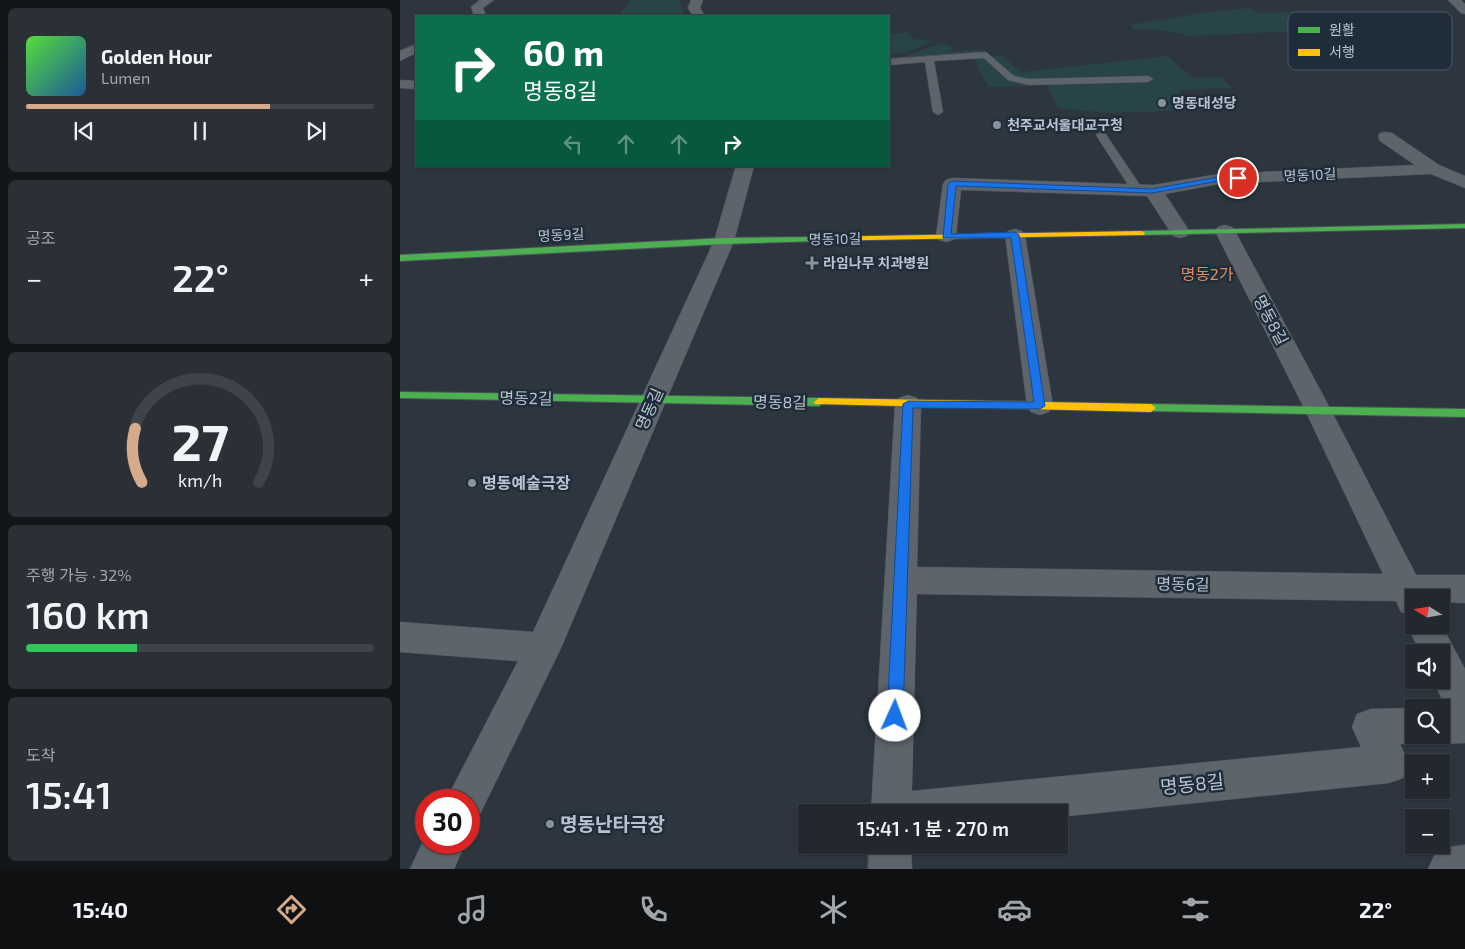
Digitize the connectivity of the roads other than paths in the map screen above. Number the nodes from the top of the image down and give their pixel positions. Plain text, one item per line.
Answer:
1 (488, 0) edge
2 (697, 0) edge
3 (1454, 0) edge
4 (1465, 10) edge
5 (480, 15) edge
6 (694, 15) edge
7 (415, 48) edge
8 (400, 56) edge
9 (929, 60) junction
10 (890, 62) edge
11 (1148, 79) dead end
12 (400, 84) edge
13 (415, 85) edge
14 (938, 112) dead end
15 (1101, 135) dead end
16 (1386, 137) dead end
17 (745, 167) edge
18 (1433, 169) junction
19 (1465, 183) edge
20 (1146, 191) junction
21 (1465, 226) edge
22 (1225, 231) junction
23 (1180, 232) junction
24 (1015, 235) junction
25 (946, 236) junction
26 (724, 241) junction
27 (400, 258) edge
28 (400, 395) edge
29 (652, 401) junction
30 (908, 404) junction
31 (1040, 406) junction
32 (1318, 410) junction
33 (1465, 413) edge
34 (900, 580) junction
35 (1407, 589) edge
36 (1465, 589) edge
37 (1450, 591) edge
38 (1405, 595) edge
39 (400, 637) edge
40 (543, 648) junction
41 (1450, 677) edge
42 (1465, 707) edge
43 (1465, 725) edge
44 (1405, 726) edge
45 (1450, 726) edge
46 (472, 789) edge
47 (891, 804) edge
48 (990, 804) edge
49 (439, 854) edge
50 (890, 854) edge
51 (1465, 867) edge
52 (432, 869) edge
53 (890, 869) edge
54 (1450, 869) edge

1 - 5 street
2 - 6 street
3 - 4 street
7 - 8 street
9 - 10 lane
9 - 11 lane
9 - 14 lane
12 - 13 street
15 - 20 lane
16 - 18 street
17 - 26 street, 명동길
18 - 19 street, 명동10길
18 - 20 street, 명동10길
20 - 23 street
20 - 25 street, 명동10길
21 - 22 street, 명동10길
22 - 23 street, 명동10길
22 - 32 street, 명동8길
23 - 24 street, 명동10길
24 - 25 street, 명동10길
24 - 31 street
25 - 26 street, 명동10길
26 - 27 street, 명동9길
26 - 29 street, 명동길
28 - 29 street, 명동2길
29 - 30 street, 명동8길
29 - 40 street, 명동길
30 - 31 street, 명동8길
30 - 34 street
31 - 32 street, 명동8길
32 - 33 street, 명동8길
32 - 35 street, 명동8길
34 - 38 street, 명동6길
34 - 47 street
36 - 37 street, 명동6길
39 - 40 street
40 - 46 street, 명동길
41 - 42 street
43 - 45 street
44 - 48 street, 명동8길
49 - 52 street
50 - 53 street
51 - 54 street

